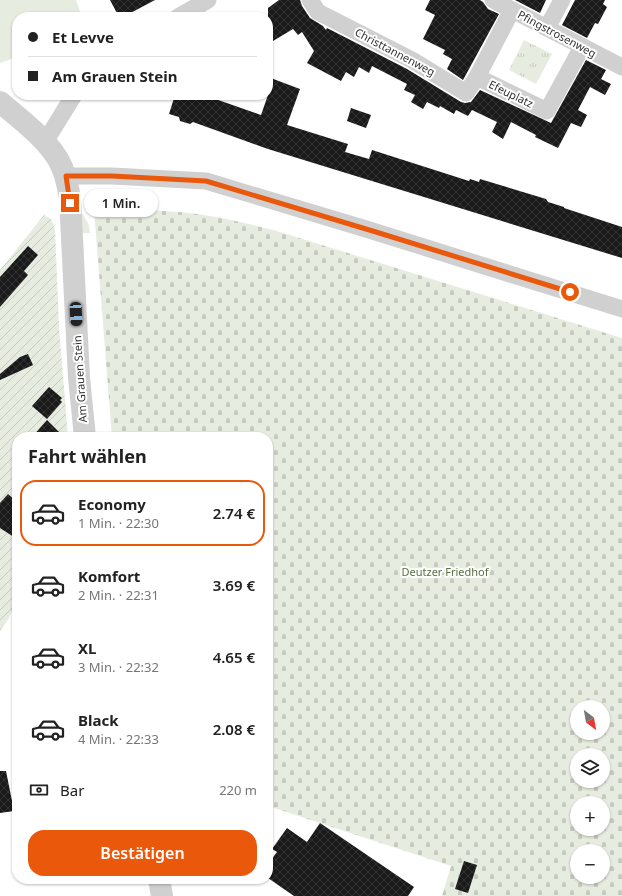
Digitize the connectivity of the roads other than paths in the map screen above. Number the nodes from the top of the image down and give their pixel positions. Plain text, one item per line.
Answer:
1 (208, 0) edge
2 (310, 0) edge
3 (493, 0) edge
4 (562, 0) edge
5 (512, 10) junction
6 (187, 12) edge
7 (548, 28) junction
8 (582, 47) junction
9 (622, 67) edge
10 (476, 77) junction
11 (71, 100) edge
12 (0, 102) edge
13 (45, 142) junction
14 (66, 176) junction
15 (622, 309) edge
16 (84, 432) edge
17 (160, 884) edge
18 (162, 896) edge

1 - 6 street
2 - 10 street, Christtannenweg
3 - 5 street, Pfingstrosenweg
4 - 7 street
5 - 7 street, Pfingstrosenweg
5 - 10 street, Efeuplatz
7 - 8 street, Pfingstrosenweg
8 - 9 street, Pfingstrosenweg
8 - 10 street, Efeuplatz
11 - 13 street
12 - 13 street, Am Grauen Stein
13 - 14 street, Am Grauen Stein
14 - 15 street
14 - 16 street, Am Grauen Stein
17 - 18 street

